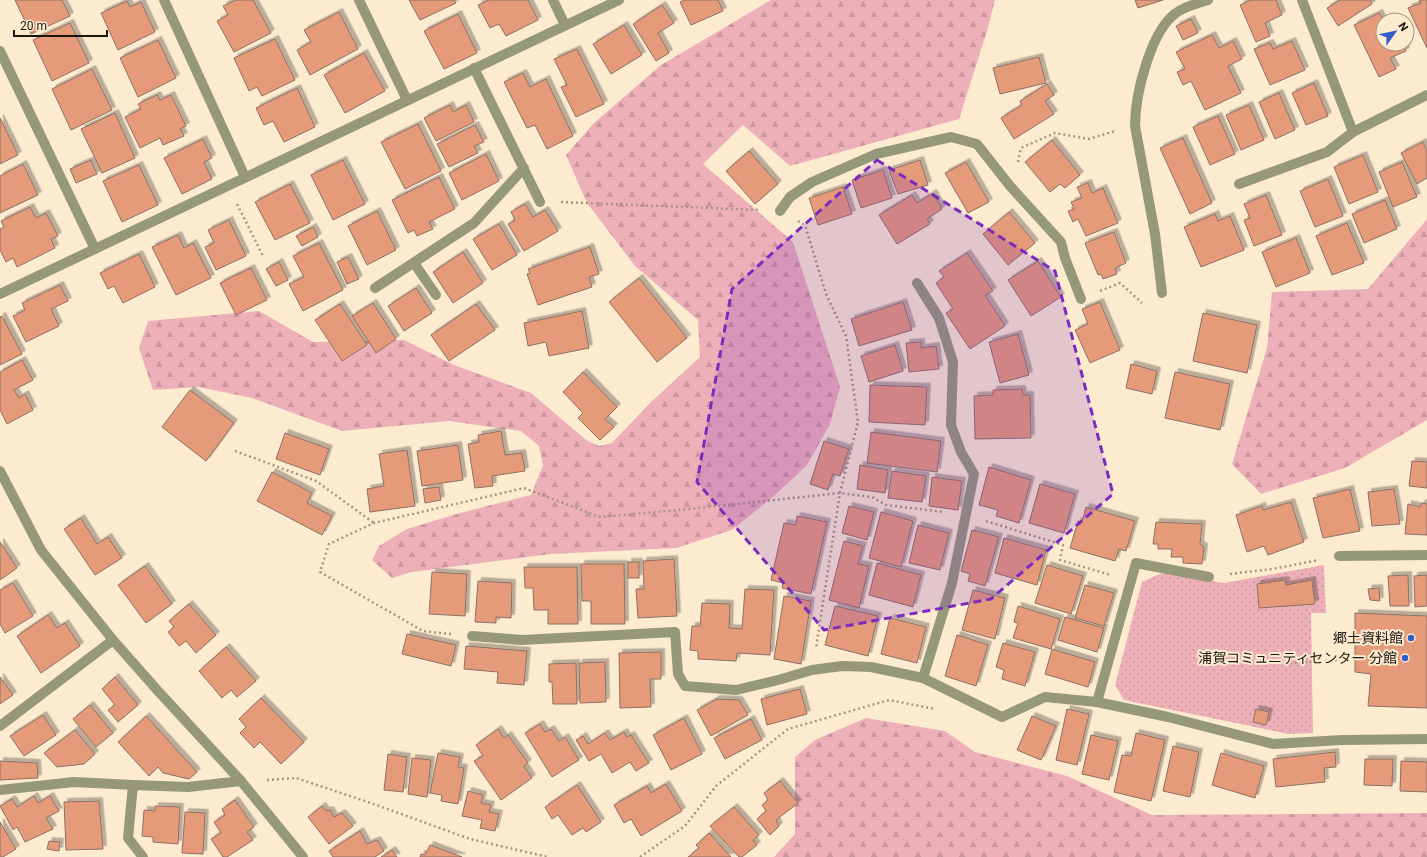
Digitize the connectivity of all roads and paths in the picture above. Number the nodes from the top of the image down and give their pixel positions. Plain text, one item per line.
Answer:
1 (164, 0) edge
2 (359, 0) edge
3 (553, 0) edge
4 (619, 0) edge
5 (1208, 0) edge
6 (1302, 0) edge
7 (565, 25) junction
8 (0, 51) edge
9 (474, 68) junction
10 (1427, 95) edge
11 (408, 100) junction
12 (1135, 126) junction
13 (1353, 132) junction
14 (524, 168) junction
15 (246, 177) junction
16 (1239, 184) dead end
17 (228, 186) junction
18 (1010, 186) junction
19 (540, 202) joint
20 (780, 211) junction
21 (95, 249) junction
22 (263, 256) dead end
23 (414, 263) junction
24 (917, 283) dead end
25 (375, 288) dead end
26 (1162, 293) joint
27 (0, 294) edge
28 (436, 296) dead end
29 (1081, 299) joint
30 (235, 451) dead end
31 (0, 472) edge
32 (840, 493) junction
33 (966, 515) junction
34 (374, 523) junction
35 (1427, 555) edge
36 (1339, 556) joint
37 (1209, 577) joint
38 (1131, 581) junction
39 (472, 636) joint
40 (114, 640) junction
41 (1341, 660) dead end
42 (1290, 663) dead end
43 (812, 670) junction
44 (923, 678) junction
45 (1097, 702) junction
46 (940, 710) dead end
47 (0, 726) edge
48 (1427, 739) edge
49 (241, 781) junction
50 (133, 785) junction
51 (0, 790) edge
52 (143, 857) edge
53 (304, 857) edge
54 (548, 857) edge
55 (640, 857) edge

1 - 15 street
2 - 11 street
3 - 7 street
4 - 7 street
5 - 12 street
6 - 13 street
7 - 9 street
8 - 21 street
9 - 11 street
9 - 14 street
10 - 13 street
11 - 15 street
12 - 18 path
12 - 26 street
13 - 16 street
14 - 19 street
14 - 23 street
15 - 17 street
17 - 21 street
17 - 22 path
18 - 20 street
18 - 29 street
19 - 20 path
20 - 32 path
21 - 27 street
23 - 25 street
23 - 28 street
24 - 33 street
26 - 29 path
30 - 34 path
31 - 40 street
32 - 33 path
32 - 34 path
32 - 43 path
33 - 38 path
33 - 44 street
34 - 39 path
35 - 36 street
36 - 37 path
37 - 38 street
38 - 45 street
39 - 43 street
40 - 47 street
40 - 49 street
41 - 42 path
43 - 44 street
44 - 45 street
45 - 48 street
46 - 55 path
49 - 50 street
49 - 53 street
49 - 54 path
50 - 51 street
50 - 52 street

